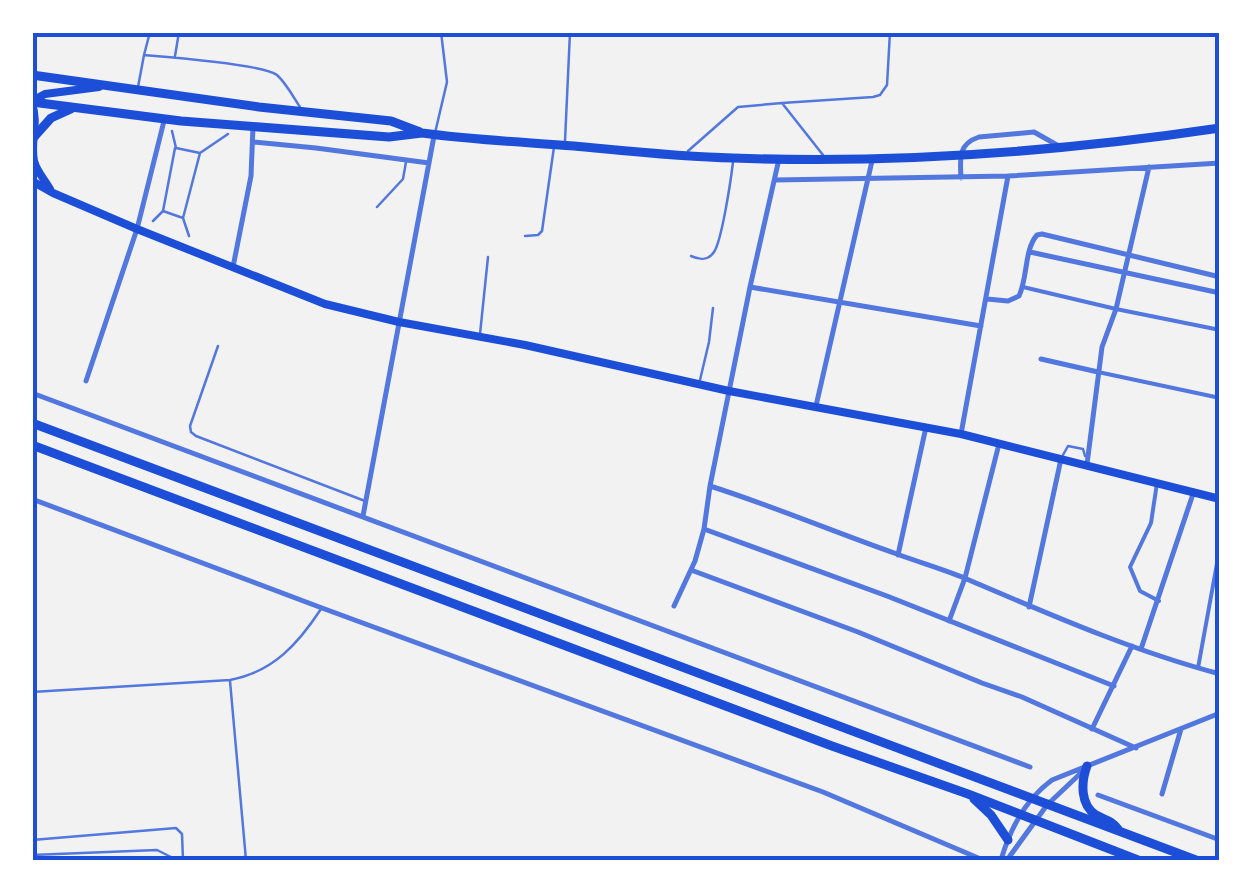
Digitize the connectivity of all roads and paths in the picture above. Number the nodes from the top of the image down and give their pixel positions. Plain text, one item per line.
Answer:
1 (150, 32) edge
2 (178, 32) edge
3 (441, 32) edge
4 (570, 32) edge
5 (890, 32) edge
6 (144, 55) junction
7 (174, 57) junction
8 (32, 75) edge
9 (104, 86) junction
10 (137, 91) junction
11 (32, 102) edge
12 (782, 103) junction
13 (75, 108) junction
14 (304, 113) junction
15 (164, 119) junction
16 (253, 126) junction
17 (1220, 128) edge
18 (172, 132) dead end
19 (422, 133) junction
20 (228, 134) dead end
21 (434, 135) junction
22 (34, 137) edge
23 (253, 142) junction
24 (559, 145) junction
25 (175, 147) junction
26 (1068, 148) junction
27 (200, 153) junction
28 (683, 156) junction
29 (960, 156) junction
30 (733, 158) junction
31 (872, 159) junction
32 (406, 160) junction
33 (779, 160) junction
34 (828, 160) junction
35 (429, 163) junction
36 (1219, 165) edge
37 (1150, 167) junction
38 (1008, 176) junction
39 (961, 178) junction
40 (775, 180) junction
41 (868, 180) junction
42 (32, 181) edge
43 (53, 193) junction
44 (377, 207) dead end
45 (163, 211) junction
46 (184, 218) junction
47 (153, 221) dead end
48 (138, 229) junction
49 (189, 236) dead end
50 (525, 236) dead end
51 (1030, 252) junction
52 (1130, 255) junction
53 (488, 256) dead end
54 (691, 256) dead end
55 (233, 267) junction
56 (1125, 273) junction
57 (1220, 277) edge
58 (750, 287) junction
59 (1023, 287) junction
60 (1220, 294) edge
61 (987, 299) junction
62 (840, 304) junction
63 (713, 308) dead end
64 (1116, 310) junction
65 (399, 322) junction
66 (982, 326) junction
67 (1220, 330) edge
68 (479, 336) junction
69 (218, 346) dead end
70 (1040, 358) dead end
71 (1098, 372) junction
72 (86, 381) dead end
73 (699, 384) junction
74 (729, 391) junction
75 (32, 393) edge
76 (1220, 398) edge
77 (816, 406) junction
78 (32, 423) edge
79 (926, 427) junction
80 (961, 434) junction
81 (998, 444) junction
82 (32, 445) edge
83 (1061, 458) junction
84 (1086, 460) junction
85 (1158, 483) junction
86 (710, 486) junction
87 (1194, 491) junction
88 (32, 499) edge
89 (1220, 499) edge
90 (366, 501) junction
91 (363, 516) junction
92 (704, 529) junction
93 (1220, 547) edge
94 (898, 555) junction
95 (690, 570) junction
96 (965, 578) junction
97 (1159, 601) junction
98 (674, 606) dead end
99 (1029, 607) junction
100 (322, 608) junction
101 (949, 621) junction
102 (1132, 646) junction
103 (1141, 649) junction
104 (1198, 668) junction
105 (1220, 674) edge
106 (230, 680) junction
107 (1114, 686) junction
108 (32, 692) edge
109 (1220, 712) edge
110 (1092, 729) junction
111 (1182, 729) junction
112 (1136, 748) junction
113 (1087, 766) junction
114 (1030, 767) dead end
115 (968, 794) junction
116 (1162, 794) dead end
117 (1098, 795) dead end
118 (1030, 798) junction
119 (1047, 804) junction
120 (1020, 816) junction
121 (1035, 822) junction
122 (1120, 831) junction
123 (32, 840) edge
124 (1008, 840) junction
125 (1220, 840) edge
126 (32, 854) edge
127 (246, 858) edge
128 (180, 860) edge
129 (233, 860) edge
130 (982, 860) edge
131 (1004, 860) edge
132 (1138, 860) edge
133 (1196, 860) edge

1 - 6 lane
2 - 7 lane
3 - 21 lane
4 - 24 lane
5 - 12 lane
6 - 7 lane
6 - 10 lane
7 - 14 lane
8 - 9 main road
9 - 10 main road
9 - 11 main road
10 - 14 main road
11 - 13 main road
11 - 22 main road
12 - 28 lane
12 - 34 lane
13 - 15 main road
13 - 22 main road
14 - 19 main road
15 - 16 main road
15 - 48 street
16 - 19 main road
16 - 23 street
17 - 26 main road
18 - 25 lane
19 - 21 main road
20 - 27 lane
21 - 24 main road
21 - 35 street
22 - 43 main road
23 - 32 street
23 - 55 street
24 - 28 main road
24 - 50 lane
25 - 27 lane
25 - 45 lane
26 - 29 main road
26 - 29 street
27 - 46 lane
28 - 30 main road
29 - 31 main road
29 - 39 street
30 - 33 main road
30 - 54 lane
31 - 34 main road
31 - 41 street
32 - 35 street
32 - 44 lane
33 - 34 main road
33 - 40 street
35 - 65 street
36 - 37 street
37 - 38 street
37 - 52 street
38 - 39 street
38 - 61 street
39 - 41 street
40 - 41 street
40 - 58 street
41 - 62 street
42 - 43 main road
43 - 48 main road
45 - 46 lane
45 - 47 lane
46 - 49 lane
48 - 55 main road
48 - 72 street
51 - 52 street
51 - 56 street
51 - 59 street
52 - 56 street
52 - 57 street
53 - 68 lane
55 - 65 main road
56 - 60 street
56 - 64 street
58 - 62 street
58 - 74 street
59 - 61 street
59 - 64 street
61 - 66 street
62 - 66 street
62 - 77 street
63 - 73 lane
64 - 67 street
64 - 71 street
65 - 68 main road
65 - 90 street
66 - 80 street
68 - 73 main road
69 - 90 lane
70 - 71 street
71 - 76 street
71 - 84 street
73 - 74 main road
74 - 77 main road
74 - 86 street
75 - 91 street
77 - 79 main road
78 - 118 main road
79 - 80 main road
79 - 94 street
80 - 81 main road
81 - 83 main road
81 - 96 street
82 - 115 main road
83 - 84 main road
83 - 84 lane
83 - 99 street
84 - 85 main road
85 - 87 main road
85 - 97 street
86 - 92 street
86 - 94 street
87 - 89 main road
87 - 97 street
88 - 100 street
90 - 91 street
91 - 114 street
92 - 95 street
92 - 101 street
93 - 104 street
94 - 96 street
95 - 98 street
95 - 110 street
96 - 99 street
96 - 101 street
97 - 103 street
99 - 102 street
100 - 106 lane
100 - 130 street
101 - 107 street
102 - 103 street
102 - 107 street
103 - 104 street
104 - 105 street
106 - 108 lane
106 - 127 lane
107 - 110 street
109 - 111 street
110 - 112 street
111 - 112 street
111 - 116 street
112 - 113 street
113 - 118 street
113 - 119 street
113 - 122 main road
115 - 120 main road
115 - 124 main road
117 - 125 street
118 - 119 main road
118 - 120 street
119 - 121 street
119 - 122 main road
120 - 121 main road
120 - 124 street
121 - 131 street
121 - 132 main road
122 - 133 main road
123 - 128 lane
124 - 131 street
126 - 128 lane
127 - 129 lane

